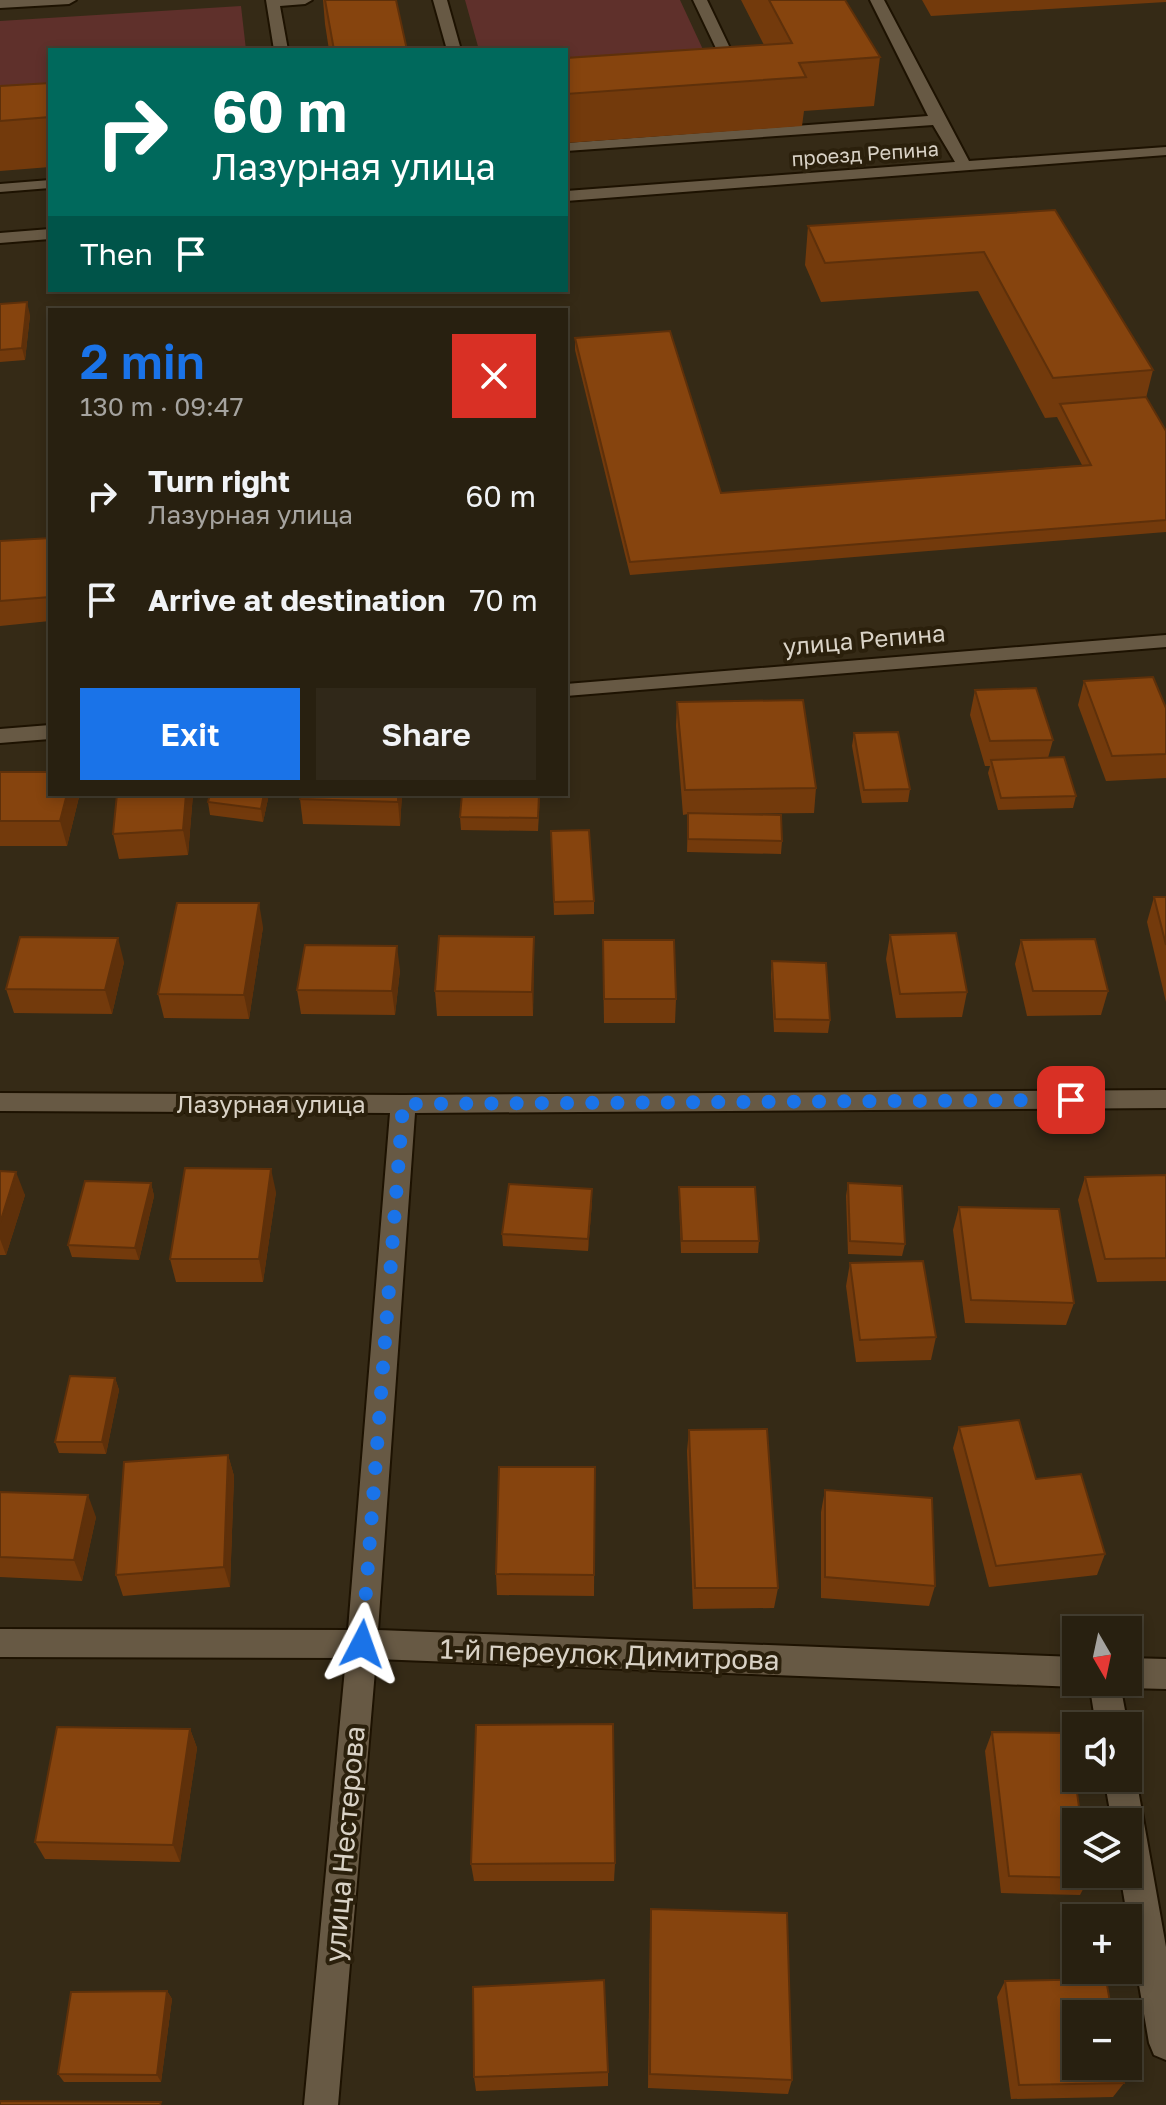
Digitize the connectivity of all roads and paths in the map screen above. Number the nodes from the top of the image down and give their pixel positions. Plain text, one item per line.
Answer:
1 (59, 0) edge
2 (69, 0) edge
3 (305, 0) edge
4 (440, 0) edge
5 (700, 0) edge
6 (877, 0) edge
7 (274, 1) edge
8 (0, 4) edge
9 (281, 48) edge
10 (453, 48) edge
11 (702, 69) edge
12 (937, 120) junction
13 (568, 147) edge
14 (1166, 151) edge
15 (964, 166) junction
16 (753, 182) junction
17 (48, 184) edge
18 (0, 188) edge
19 (568, 196) edge
20 (761, 201) dead end
21 (48, 234) edge
22 (0, 238) edge
23 (1166, 641) edge
24 (568, 690) edge
25 (48, 732) edge
26 (0, 736) edge
27 (1166, 1099) edge
28 (0, 1102) edge
29 (403, 1104) junction
30 (0, 1643) edge
31 (362, 1644) junction
32 (1062, 1671) edge
33 (1142, 1673) edge
34 (1166, 1674) edge
35 (1122, 1792) edge
36 (1166, 2043) edge
37 (321, 2105) edge

1 - 2 street
1 - 8 street
3 - 7 street
4 - 10 street
5 - 11 street
6 - 12 street
7 - 9 street
12 - 13 street
12 - 15 street
14 - 15 street, проезд Репина
15 - 16 street, проезд Репина
16 - 19 street, проезд Репина
16 - 20 street
17 - 18 street
21 - 22 street
23 - 24 street, улица Репина
25 - 26 street
27 - 29 street, Лазурная улица
28 - 29 street, Лазурная улица
29 - 31 street, улица Нестерова
30 - 31 street, 1-й переулок Димитрова
31 - 32 street, 1-й переулок Димитрова
31 - 37 street, улица Нестерова
33 - 34 street
35 - 36 street

